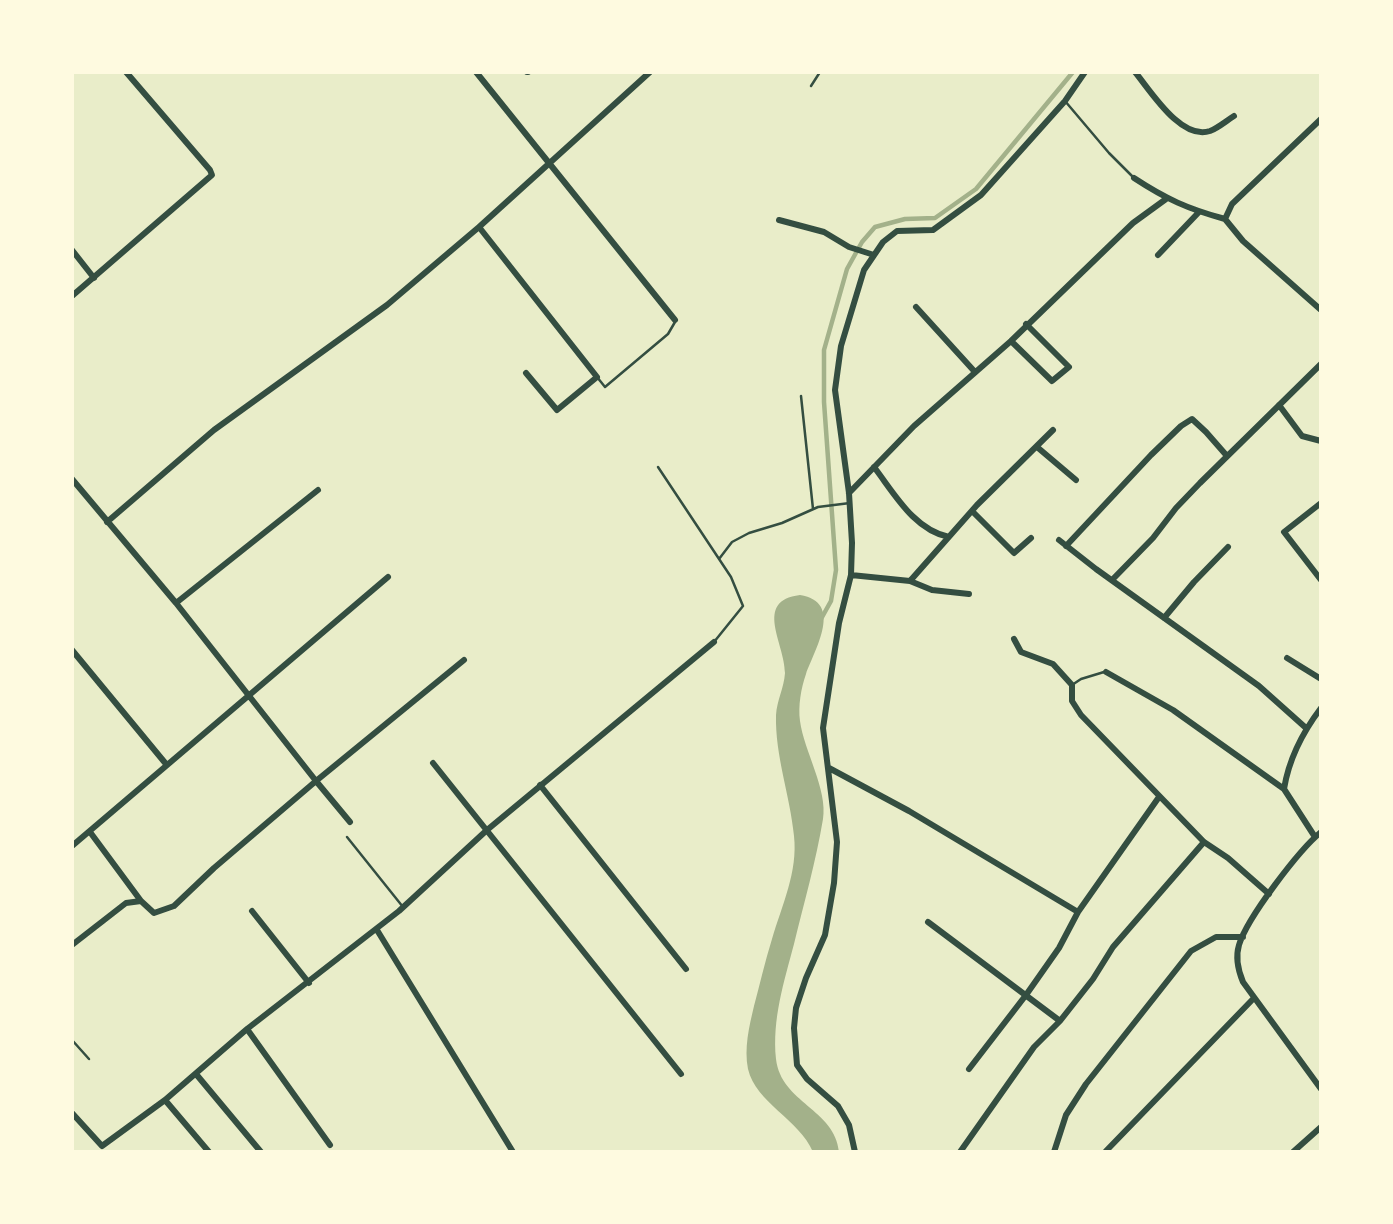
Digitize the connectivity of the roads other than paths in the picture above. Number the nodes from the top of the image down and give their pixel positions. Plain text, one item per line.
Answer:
1 (126, 72) edge
2 (476, 72) edge
3 (650, 72) edge
4 (820, 72) edge
5 (1085, 72) edge
6 (1135, 72) edge
7 (811, 86) dead end
8 (1065, 101) junction
9 (1234, 116) dead end
10 (1321, 119) edge
11 (549, 164) junction
12 (1134, 178) joint
13 (1166, 199) junction
14 (1199, 212) junction
15 (1225, 219) junction
16 (779, 220) dead end
17 (479, 227) junction
18 (72, 250) edge
19 (874, 255) junction
20 (1158, 255) dead end
21 (94, 278) junction
22 (72, 296) edge
23 (916, 307) dead end
24 (1321, 310) edge
25 (675, 320) joint
26 (1026, 324) junction
27 (1011, 341) junction
28 (1321, 364) edge
29 (975, 372) junction
30 (526, 373) dead end
31 (597, 377) junction
32 (801, 396) dead end
33 (1279, 405) junction
34 (1053, 430) dead end
35 (1321, 440) edge
36 (1037, 447) junction
37 (1227, 456) junction
38 (658, 467) dead end
39 (874, 467) junction
40 (72, 479) edge
41 (1076, 480) dead end
42 (318, 490) dead end
43 (849, 493) junction
44 (850, 503) junction
45 (1321, 503) edge
46 (813, 509) junction
47 (972, 511) junction
48 (107, 522) junction
49 (949, 537) junction
50 (1031, 538) dead end
51 (1059, 540) dead end
52 (1066, 546) junction
53 (1228, 547) dead end
54 (719, 559) junction
55 (851, 575) junction
56 (388, 577) dead end
57 (1112, 580) junction
58 (1321, 580) edge
59 (910, 581) junction
60 (969, 594) dead end
61 (176, 603) junction
62 (1164, 618) junction
63 (1014, 639) dead end
64 (714, 642) joint
65 (72, 650) edge
66 (1287, 658) dead end
67 (464, 660) dead end
68 (1106, 672) joint
69 (1321, 679) edge
70 (1072, 685) junction
71 (248, 695) junction
72 (1321, 708) edge
73 (1306, 728) junction
74 (166, 764) junction
75 (433, 764) dead end
76 (829, 768) junction
77 (316, 781) junction
78 (540, 785) junction
79 (1284, 789) junction
80 (1159, 797) junction
81 (350, 822) dead end
82 (486, 830) junction
83 (90, 832) junction
84 (1318, 834) edge
85 (347, 837) dead end
86 (1204, 842) junction
87 (72, 846) edge
88 (1269, 894) junction
89 (141, 901) junction
90 (403, 907) junction
91 (252, 911) dead end
92 (1078, 912) junction
93 (928, 922) dead end
94 (377, 930) junction
95 (1243, 937) junction
96 (72, 945) edge
97 (686, 968) dead end
98 (309, 983) junction
99 (1026, 995) junction
100 (1254, 999) junction
101 (1060, 1021) junction
102 (247, 1029) junction
103 (72, 1040) edge
104 (89, 1059) dead end
105 (969, 1069) dead end
106 (196, 1074) junction
107 (681, 1074) dead end
108 (1321, 1088) edge
109 (165, 1100) junction
110 (72, 1114) edge
111 (1321, 1127) edge
112 (330, 1145) dead end
113 (102, 1146) junction
114 (1106, 1151) edge
115 (96, 1152) edge
116 (209, 1152) edge
117 (261, 1152) edge
118 (513, 1152) edge
119 (855, 1152) edge
120 (960, 1152) edge
121 (1054, 1152) edge
122 (1293, 1152) edge

1 - 21 street
2 - 11 street
3 - 11 street
4 - 7 lane
5 - 8 street
6 - 9 street
8 - 12 lane
8 - 19 street
10 - 15 street
11 - 17 street
11 - 25 street
12 - 13 street
13 - 14 street
13 - 26 street
14 - 15 street
14 - 20 street
15 - 24 street
16 - 19 street
17 - 31 street
17 - 48 street
18 - 21 street
19 - 43 street
21 - 22 street
23 - 29 street
25 - 31 lane
26 - 27 street
26 - 27 street
27 - 29 street
28 - 33 street
29 - 39 street
30 - 31 street
32 - 46 lane
33 - 35 street
33 - 37 street
34 - 36 street
36 - 41 street
36 - 47 street
37 - 52 street
37 - 57 street
38 - 54 lane
39 - 43 street
39 - 49 street
40 - 48 street
42 - 61 street
43 - 44 street
44 - 46 lane
44 - 55 street
45 - 58 street
46 - 54 lane
47 - 49 street
47 - 50 street
48 - 61 street
49 - 59 street
51 - 52 street
52 - 57 street
53 - 62 street
54 - 64 lane
55 - 59 street
55 - 76 street
56 - 71 street
57 - 62 street
59 - 60 street
61 - 71 street
62 - 73 street
63 - 70 street
64 - 78 street
65 - 74 street
66 - 69 street
67 - 77 street
68 - 70 lane
68 - 79 street
70 - 80 street
71 - 74 street
71 - 77 street
72 - 73 street
73 - 79 street
74 - 83 street
75 - 82 street
76 - 92 street
76 - 119 street
77 - 81 street
77 - 89 street
78 - 82 street
78 - 97 street
79 - 84 street
80 - 86 street
80 - 92 street
82 - 90 street
82 - 107 street
83 - 87 street
83 - 89 street
84 - 88 street
85 - 90 lane
86 - 88 street
86 - 101 street
88 - 95 street
89 - 96 street
90 - 94 street
91 - 98 street
92 - 99 street
93 - 99 street
94 - 98 street
94 - 118 street
95 - 100 street
95 - 121 street
98 - 102 street
99 - 101 street
99 - 105 street
100 - 108 street
100 - 114 street
101 - 120 street
102 - 106 street
102 - 112 street
103 - 104 lane
106 - 109 street
106 - 117 street
109 - 113 street
109 - 116 street
110 - 113 street
111 - 122 street
113 - 115 street

